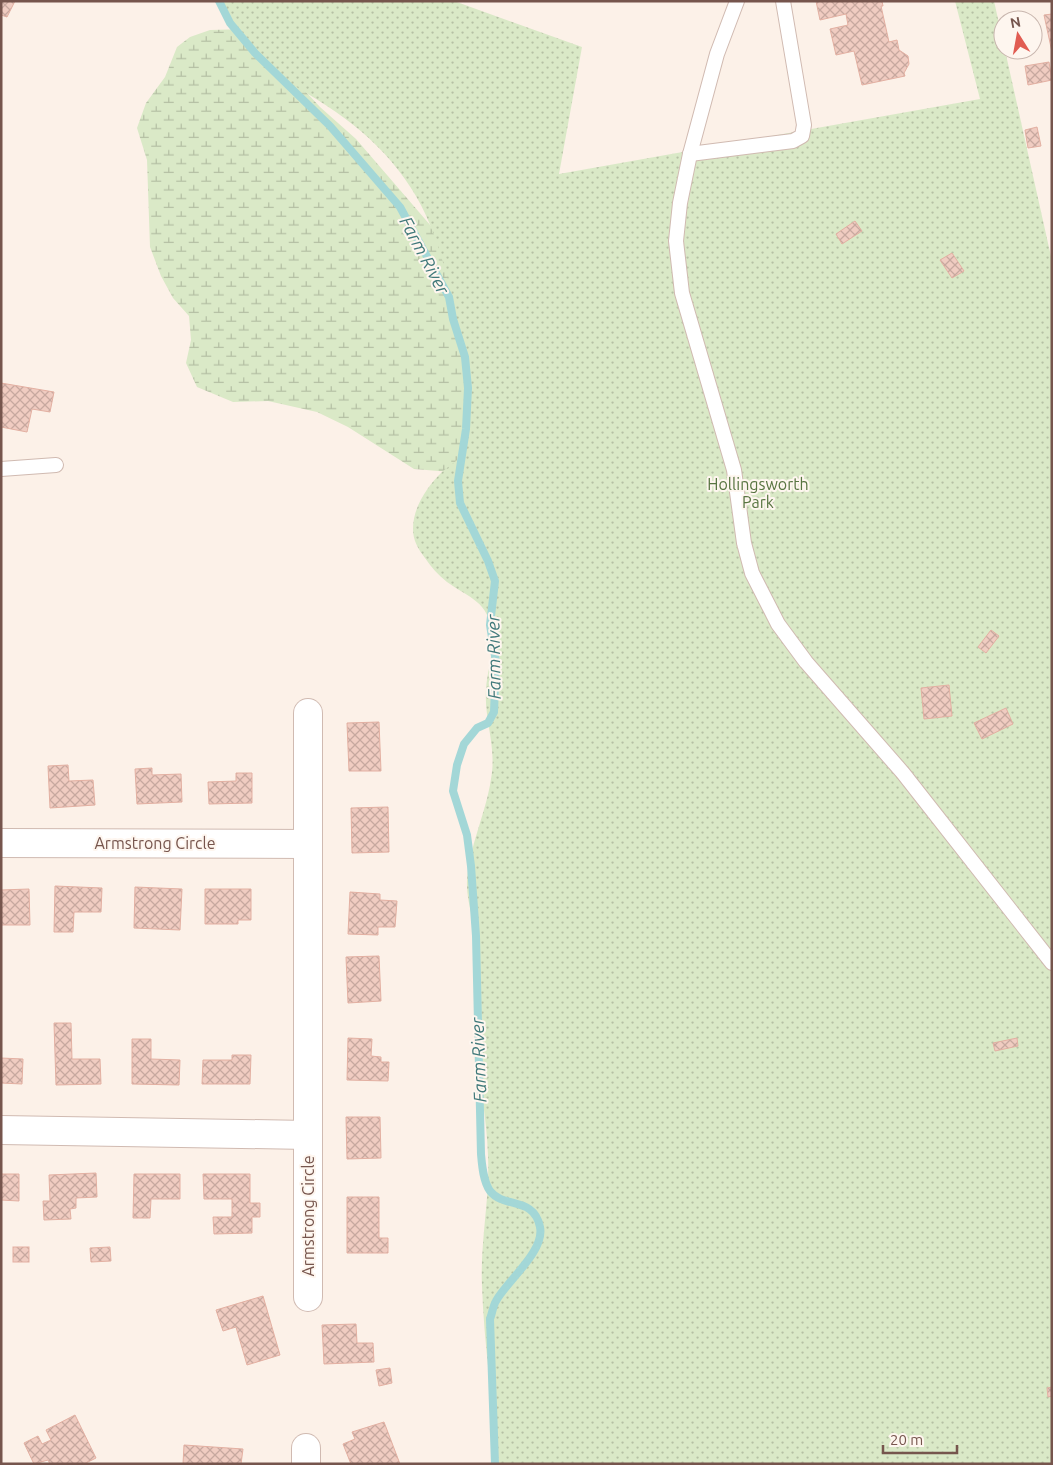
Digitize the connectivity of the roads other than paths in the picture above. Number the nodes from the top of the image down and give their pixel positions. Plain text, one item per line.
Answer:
1 (737, 1) edge
2 (783, 1) edge
3 (690, 154) junction
4 (56, 465) dead end
5 (1, 469) edge
6 (308, 713) dead end
7 (1, 842) edge
8 (308, 844) junction
9 (1052, 963) edge
10 (1, 1130) edge
11 (308, 1135) junction
12 (308, 1297) dead end

1 - 3 lane
2 - 3 lane
3 - 9 lane
4 - 5 lane
6 - 8 street, Armstrong Circle
7 - 8 street, Armstrong Circle
8 - 11 street, Armstrong Circle
10 - 11 street, Armstrong Circle
11 - 12 street, Armstrong Circle

